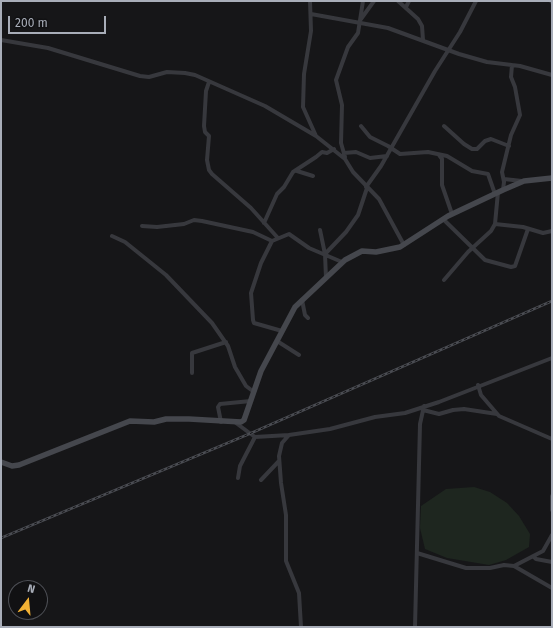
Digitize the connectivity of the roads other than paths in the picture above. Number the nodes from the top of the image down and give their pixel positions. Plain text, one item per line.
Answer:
1 (310, 1) edge
2 (363, 1) edge
3 (374, 1) edge
4 (398, 1) edge
5 (409, 1) edge
6 (476, 1) edge
7 (406, 7) junction
8 (311, 14) junction
9 (361, 21) junction
10 (1, 40) edge
11 (423, 40) junction
12 (448, 50) junction
13 (512, 64) junction
14 (552, 75) edge
15 (209, 82) junction
16 (361, 126) dead end
17 (444, 126) dead end
18 (316, 136) junction
19 (509, 146) junction
20 (391, 148) junction
21 (334, 149) junction
22 (344, 153) junction
23 (439, 155) junction
24 (387, 156) junction
25 (345, 159) junction
26 (297, 171) junction
27 (312, 176) dead end
28 (552, 178) edge
29 (504, 179) junction
30 (524, 181) junction
31 (367, 187) junction
32 (499, 192) junction
33 (452, 214) junction
34 (443, 219) junction
35 (264, 223) junction
36 (495, 224) junction
37 (142, 226) dead end
38 (528, 229) junction
39 (320, 230) dead end
40 (552, 231) edge
41 (112, 236) dead end
42 (277, 237) junction
43 (272, 241) junction
44 (404, 245) junction
45 (473, 247) junction
46 (325, 255) junction
47 (342, 262) junction
48 (326, 278) junction
49 (444, 280) dead end
50 (302, 299) junction
51 (308, 318) dead end
52 (282, 331) junction
53 (277, 341) junction
54 (226, 342) junction
55 (299, 354) dead end
56 (552, 358) edge
57 (192, 372) dead end
58 (478, 385) junction
59 (254, 392) junction
60 (251, 401) junction
61 (424, 408) junction
62 (497, 414) junction
63 (221, 422) junction
64 (236, 423) junction
65 (289, 435) junction
66 (255, 437) junction
67 (552, 439) edge
68 (279, 461) junction
69 (1, 462) edge
70 (238, 478) dead end
71 (261, 480) dead end
72 (552, 496) edge
73 (552, 510) edge
74 (552, 535) edge
75 (417, 553) junction
76 (533, 556) junction
77 (552, 562) edge
78 (514, 566) junction
79 (552, 588) edge
80 (301, 627) edge
81 (416, 627) edge

1 - 8 street
2 - 9 street
3 - 9 street
4 - 7 street
5 - 7 street
6 - 12 street
7 - 11 street
8 - 9 street
8 - 18 street
9 - 11 street
9 - 22 street
10 - 15 street
11 - 12 street
12 - 13 street
12 - 20 street
13 - 14 street
13 - 19 street
15 - 18 street
15 - 35 street
16 - 20 street
17 - 19 street
18 - 21 street
19 - 29 street
20 - 23 street
20 - 24 street
21 - 25 street
21 - 26 street
22 - 24 street
22 - 25 street
23 - 32 street
23 - 33 street
24 - 31 street
25 - 31 street
26 - 27 street
26 - 35 street
28 - 30 street
29 - 30 street
29 - 32 street
30 - 32 street
31 - 44 street
31 - 46 street
32 - 33 street
32 - 36 street
33 - 34 street
34 - 44 street
34 - 45 street
35 - 42 street
36 - 38 street
36 - 45 street
37 - 43 street
38 - 40 street
38 - 45 street
39 - 46 street
41 - 54 street
42 - 43 street
42 - 46 street
43 - 52 street
44 - 47 street
45 - 49 street
46 - 47 street
46 - 48 street
47 - 48 street
48 - 50 street
50 - 51 street
50 - 52 street
52 - 53 street
53 - 55 street
53 - 59 street
54 - 57 street
54 - 59 street
56 - 58 street
58 - 61 street
58 - 62 street
59 - 60 street
60 - 63 street
60 - 64 street
61 - 62 street
61 - 65 street
61 - 75 street
62 - 67 street
63 - 64 street
63 - 69 street
64 - 66 street
65 - 66 street
65 - 68 street
66 - 70 street
68 - 71 street
68 - 80 street
72 - 73 street
74 - 76 street
75 - 78 street
75 - 81 street
76 - 77 street
76 - 78 street
78 - 79 street

